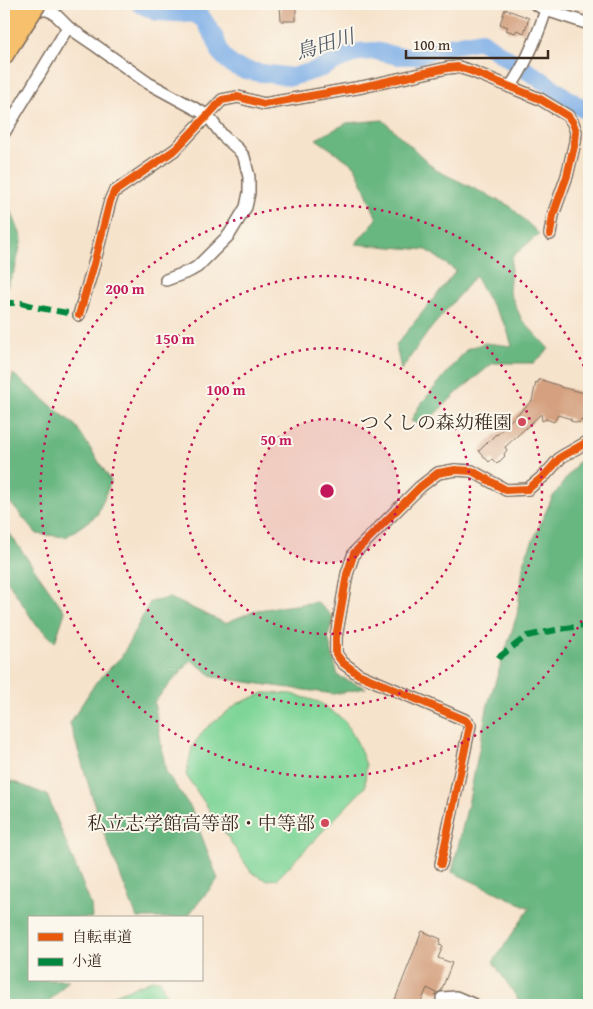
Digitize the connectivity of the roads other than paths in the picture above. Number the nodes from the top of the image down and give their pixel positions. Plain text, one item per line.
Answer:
1 (21, 4) edge
2 (38, 4) edge
3 (534, 4) edge
4 (546, 10) junction
5 (4, 12) edge
6 (589, 24) edge
7 (68, 27) junction
8 (9, 36) edge
9 (4, 57) edge
10 (512, 85) junction
11 (207, 115) junction
12 (4, 133) edge
13 (550, 234) dead end
14 (166, 280) dead end
15 (79, 315) dead end
16 (589, 441) edge
17 (440, 864) dead end
18 (442, 1005) edge
19 (475, 1005) edge

1 - 8 highway, bridge
2 - 8 highway, bridge
3 - 4 street
4 - 6 street
4 - 10 street
5 - 7 street
7 - 11 street
7 - 12 street
8 - 9 highway
10 - 11 street
10 - 13 street
11 - 14 street
11 - 15 street
16 - 17 street
18 - 19 street

